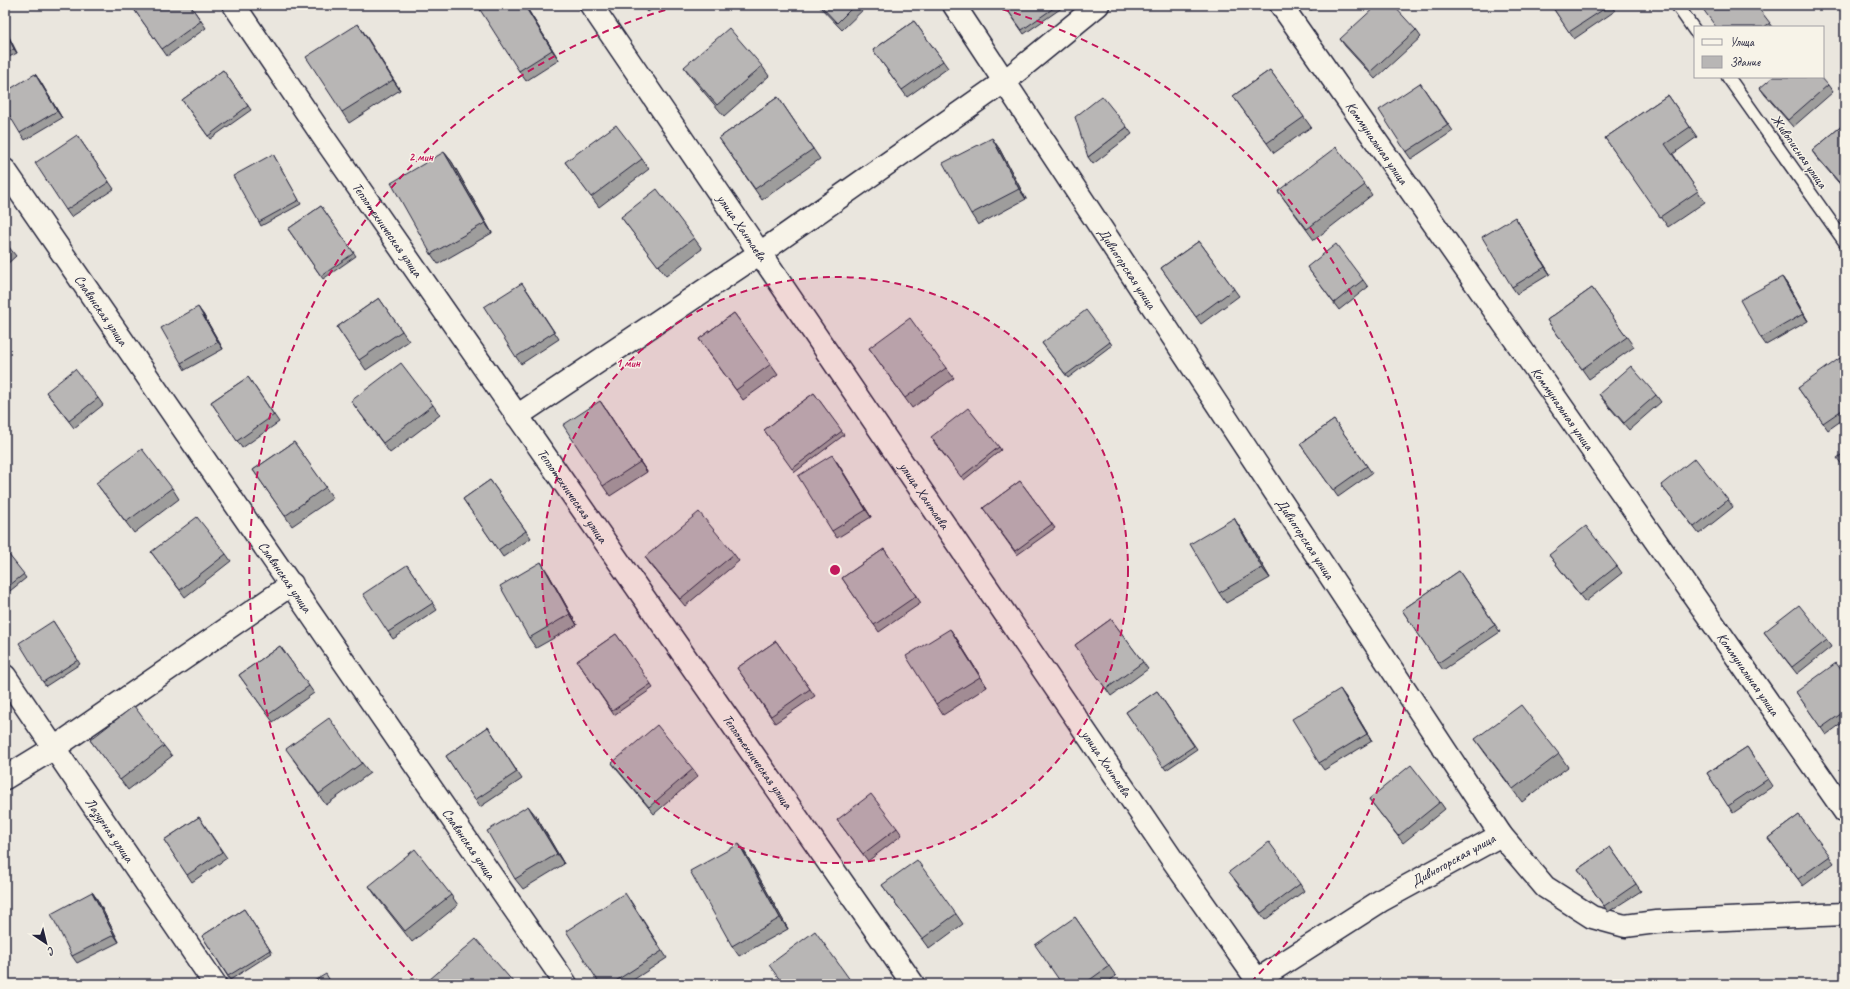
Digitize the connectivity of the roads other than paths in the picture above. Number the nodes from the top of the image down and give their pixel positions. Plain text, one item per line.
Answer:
1 (234, 5) edge
2 (591, 5) edge
3 (954, 5) edge
4 (1098, 5) edge
5 (1281, 5) edge
6 (1677, 5) edge
7 (1694, 30) edge
8 (1729, 78) edge
9 (1005, 81) junction
10 (5, 170) edge
11 (1845, 242) edge
12 (760, 254) junction
13 (517, 416) junction
14 (292, 584) junction
15 (5, 676) edge
16 (54, 748) junction
17 (5, 778) edge
18 (1845, 812) edge
19 (1501, 835) junction
20 (1845, 914) edge
21 (1259, 982) edge
22 (215, 984) edge
23 (566, 984) edge
24 (913, 984) edge

1 - 13 street, Теплотехническая улица
2 - 12 street, улица Хантаева
3 - 9 street, Дивногорская улица
4 - 9 street
5 - 18 street, Коммунальная улица
6 - 7 lane
8 - 11 lane, Живописная улица
9 - 12 street
9 - 19 street, Дивногорская улица
10 - 14 street, Славянская улица
12 - 13 street
12 - 21 street, улица Хантаева
13 - 24 street, Теплотехническая улица
14 - 16 street
14 - 23 street, Славянская улица
15 - 16 street, Лазурная улица
16 - 17 street
16 - 22 street, Лазурная улица
19 - 20 street
19 - 21 street, Дивногорская улица

